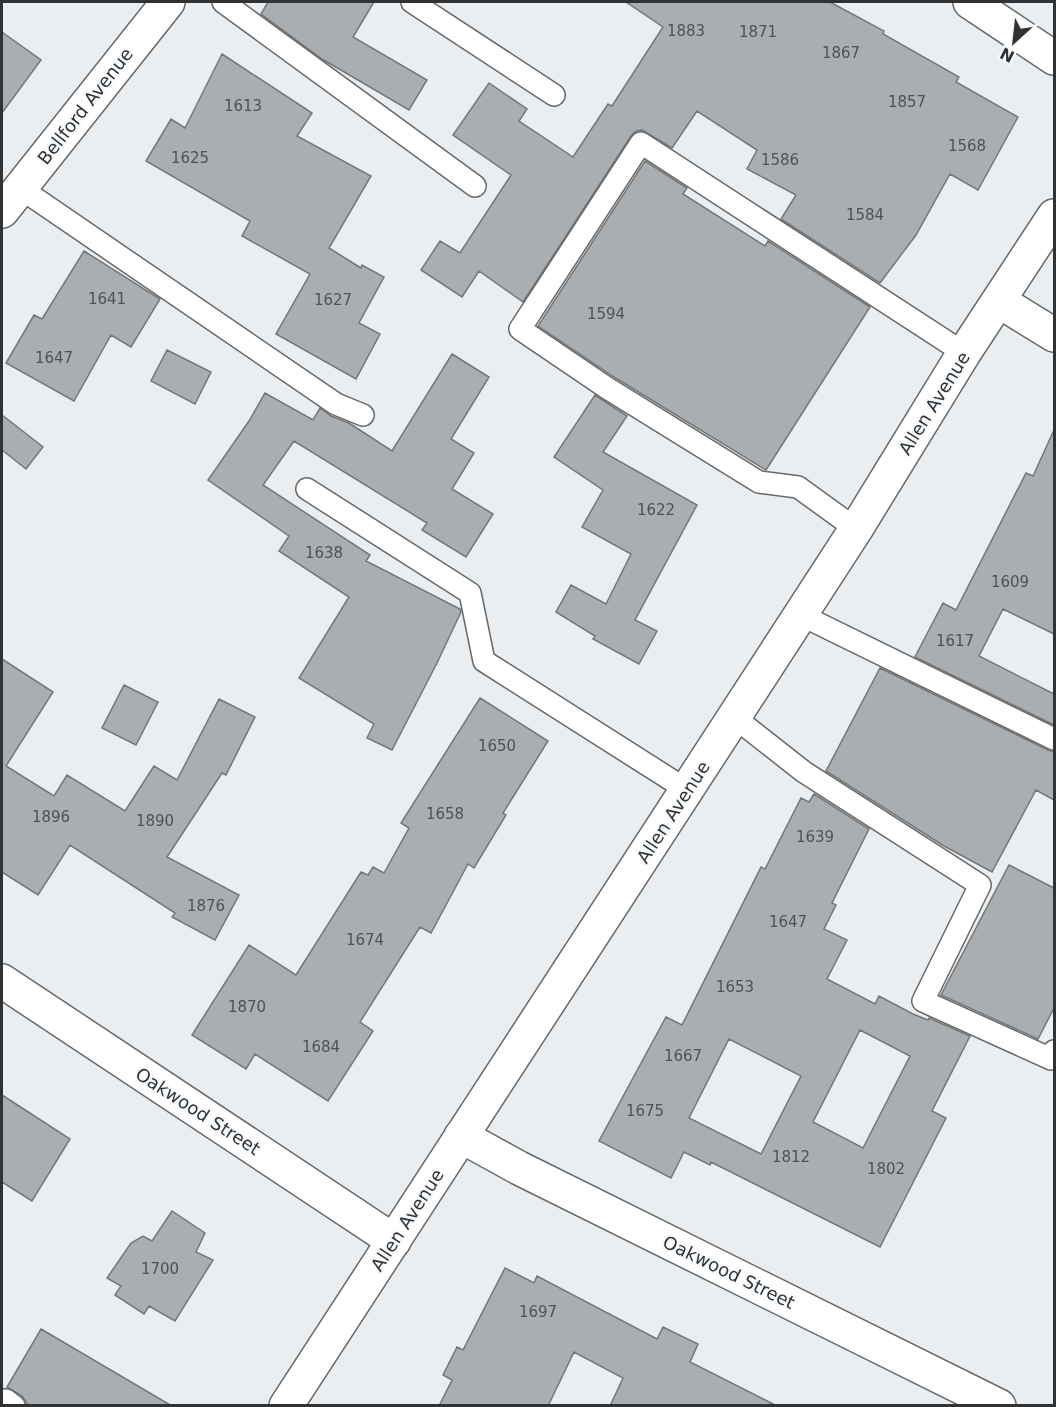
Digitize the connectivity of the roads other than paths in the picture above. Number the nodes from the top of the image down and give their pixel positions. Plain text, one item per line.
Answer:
1 (168, 2) edge
2 (223, 2) edge
3 (412, 2) edge
4 (970, 2) edge
5 (1054, 58) edge
6 (554, 95) dead end
7 (475, 186) dead end
8 (11, 200) edge
9 (1054, 216) edge
10 (999, 302) junction
11 (1054, 335) edge
12 (964, 353) junction
13 (363, 415) dead end
14 (307, 489) dead end
15 (856, 529) junction
16 (801, 615) junction
17 (735, 717) junction
18 (1054, 739) edge
19 (687, 790) junction
20 (2, 981) edge
21 (1054, 1051) edge
22 (461, 1136) junction
23 (394, 1241) junction
24 (286, 1406) edge
25 (999, 1406) edge

1 - 8 street, Bellford Avenue
2 - 7 lane
3 - 6 lane
4 - 5 street
8 - 13 lane
9 - 10 street, Allen Avenue
10 - 11 street
10 - 12 street, Allen Avenue
12 - 15 street, Allen Avenue
12 - 15 lane
14 - 19 lane
15 - 16 street, Allen Avenue
16 - 17 street, Allen Avenue
16 - 18 lane
17 - 19 street, Allen Avenue
17 - 21 lane
19 - 22 street, Allen Avenue
20 - 23 street, Oakwood Street
22 - 23 street, Allen Avenue
22 - 25 street, Oakwood Street
23 - 24 street, Allen Avenue

